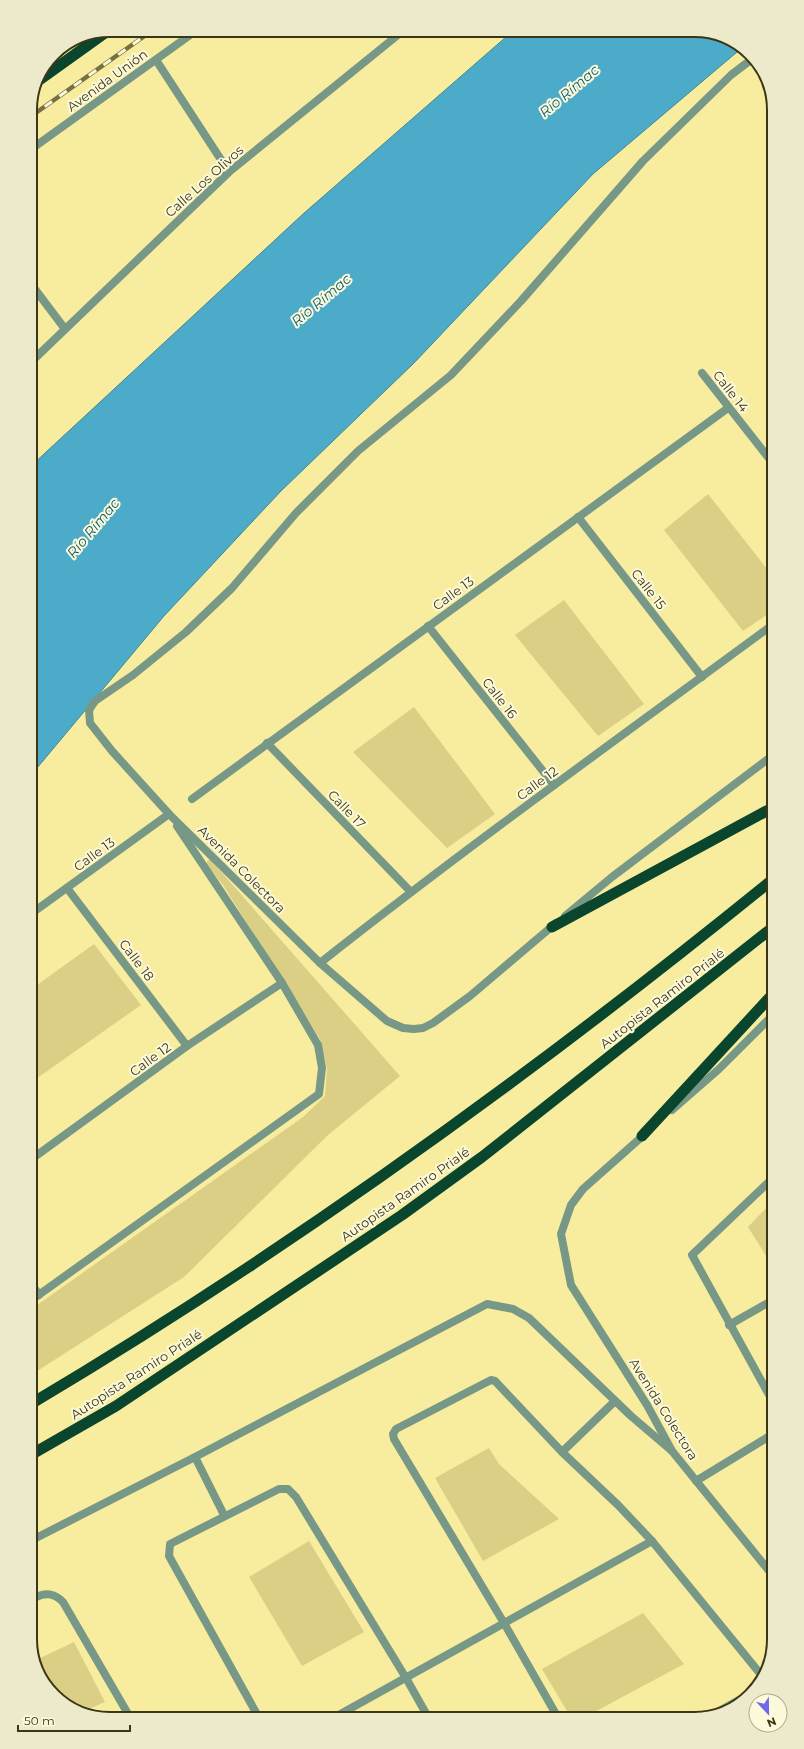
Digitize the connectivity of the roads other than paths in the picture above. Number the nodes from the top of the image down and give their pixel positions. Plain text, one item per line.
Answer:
1 (187, 37) edge
2 (395, 37) edge
3 (98, 38) edge
4 (156, 60) junction
5 (749, 61) edge
6 (47, 75) edge
7 (37, 145) edge
8 (229, 172) junction
9 (37, 292) edge
10 (65, 329) junction
11 (37, 356) edge
12 (702, 373) dead end
13 (728, 408) junction
14 (767, 456) edge
15 (578, 517) junction
16 (428, 626) junction
17 (767, 629) edge
18 (702, 677) junction
19 (267, 743) junction
20 (767, 760) edge
21 (554, 786) junction
22 (192, 799) dead end
23 (767, 811) edge
24 (169, 814) junction
25 (767, 884) edge
26 (67, 888) junction
27 (411, 892) junction
28 (37, 909) edge
29 (552, 927) junction
30 (767, 932) edge
31 (320, 963) junction
32 (282, 982) junction
33 (767, 1000) edge
34 (767, 1021) edge
35 (187, 1046) junction
36 (642, 1136) junction
37 (37, 1155) edge
38 (767, 1184) edge
39 (37, 1296) edge
40 (767, 1303) edge
41 (729, 1324) junction
42 (767, 1391) edge
43 (37, 1400) edge
44 (615, 1401) junction
45 (767, 1438) edge
46 (37, 1451) edge
47 (672, 1451) junction
48 (562, 1452) junction
49 (195, 1457) junction
50 (696, 1480) junction
51 (224, 1515) junction
52 (37, 1537) edge
53 (652, 1541) junction
54 (767, 1568) edge
55 (37, 1596) edge
56 (504, 1623) junction
57 (759, 1672) edge
58 (406, 1678) junction
59 (127, 1712) edge
60 (256, 1712) edge
61 (344, 1712) edge
62 (425, 1712) edge
63 (555, 1712) edge

1 - 4 street, Avenida Unión
2 - 8 street, Calle Los Olivos
3 - 6 highway
4 - 7 street, Avenida Unión
4 - 8 street
5 - 24 street, Avenida Colectora
8 - 10 street, Calle Los Olivos
9 - 10 street
10 - 11 street, Calle Los Olivos
12 - 13 street, Calle 14
13 - 14 street, Calle 14
13 - 15 street, Calle 13
15 - 16 street, Calle 13
15 - 18 street, Calle 15
16 - 19 street, Calle 13
16 - 21 street, Calle 16
17 - 18 street, Calle 12
18 - 21 street, Calle 12
19 - 22 street, Calle 13
19 - 27 street, Calle 17
20 - 29 street
21 - 27 street, Calle 12
23 - 29 highway
24 - 26 street, Calle 13
24 - 31 street, Avenida Colectora
24 - 32 street
25 - 43 highway, Autopista Ramiro Prialé
26 - 28 street, Calle 13
26 - 35 street, Calle 18
27 - 31 street, Calle 12
29 - 31 street, Avenida Colectora
30 - 46 highway, Autopista Ramiro Prialé
32 - 35 street, Calle 12
32 - 39 street
33 - 36 highway
34 - 36 street
35 - 37 street, Calle 12
36 - 47 street, Avenida Colectora
38 - 41 street
40 - 41 street
41 - 42 street
44 - 47 street
44 - 48 street
44 - 49 street
45 - 50 street
47 - 50 street, Avenida Colectora
48 - 53 street
48 - 56 street
49 - 51 street
49 - 52 street
50 - 54 street, Avenida Colectora
51 - 58 street
51 - 60 street
53 - 56 street
53 - 57 street
55 - 59 street
56 - 58 street
56 - 63 street
58 - 61 street
58 - 62 street

